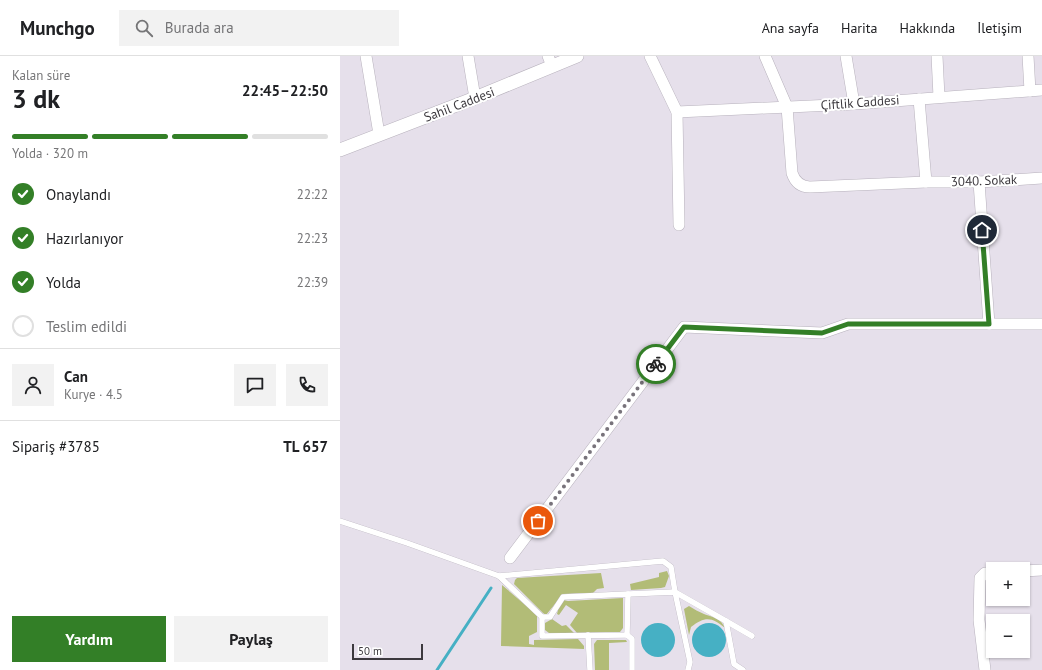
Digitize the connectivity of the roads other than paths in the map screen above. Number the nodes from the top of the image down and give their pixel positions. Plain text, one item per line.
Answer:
1 (366, 56) edge
2 (468, 56) edge
3 (578, 56) edge
4 (650, 56) edge
5 (765, 56) edge
6 (846, 56) edge
7 (937, 56) edge
8 (1028, 56) edge
9 (550, 61) edge
10 (1042, 90) edge
11 (1030, 91) junction
12 (939, 97) junction
13 (475, 98) junction
14 (919, 98) junction
15 (854, 104) junction
16 (787, 107) junction
17 (677, 112) junction
18 (379, 134) junction
19 (340, 150) edge
20 (1042, 178) edge
21 (926, 182) junction
22 (979, 182) junction
23 (679, 225) dead end
24 (989, 324) junction
25 (1042, 324) edge
26 (340, 521) edge
27 (510, 558) dead end
28 (1042, 570) edge
29 (1030, 571) edge
30 (986, 573) edge
31 (499, 576) junction
32 (675, 592) junction
33 (628, 594) junction
34 (542, 617) junction
35 (726, 621) junction
36 (588, 635) junction
37 (627, 635) junction
38 (752, 636) dead end
39 (590, 670) edge
40 (632, 670) edge
41 (688, 670) edge
42 (743, 670) edge
43 (985, 670) edge

1 - 18 street
2 - 13 street
3 - 9 street, Sahil Caddesi
4 - 17 street
5 - 16 street, 3040. Sokak
6 - 15 street
7 - 12 street
8 - 11 street
9 - 13 street, Sahil Caddesi
10 - 11 street, Çiftlik Caddesi
11 - 12 street, Çiftlik Caddesi
12 - 14 street, Çiftlik Caddesi
13 - 18 street, Sahil Caddesi
14 - 15 street, Çiftlik Caddesi
14 - 21 street
15 - 16 street, Çiftlik Caddesi
16 - 17 street, Çiftlik Caddesi
16 - 21 street, 3040. Sokak
17 - 23 street
18 - 19 street, Sahil Caddesi
20 - 22 street, 3040. Sokak
21 - 22 street, 3040. Sokak
22 - 24 street
24 - 25 street
24 - 27 street
26 - 31 lane
28 - 29 street
30 - 43 street
31 - 32 lane
31 - 34 lane
32 - 33 lane
32 - 35 lane
32 - 41 lane
33 - 34 lane
33 - 37 lane
34 - 36 lane
35 - 38 lane
35 - 42 lane
36 - 37 lane
36 - 39 lane
37 - 40 lane

